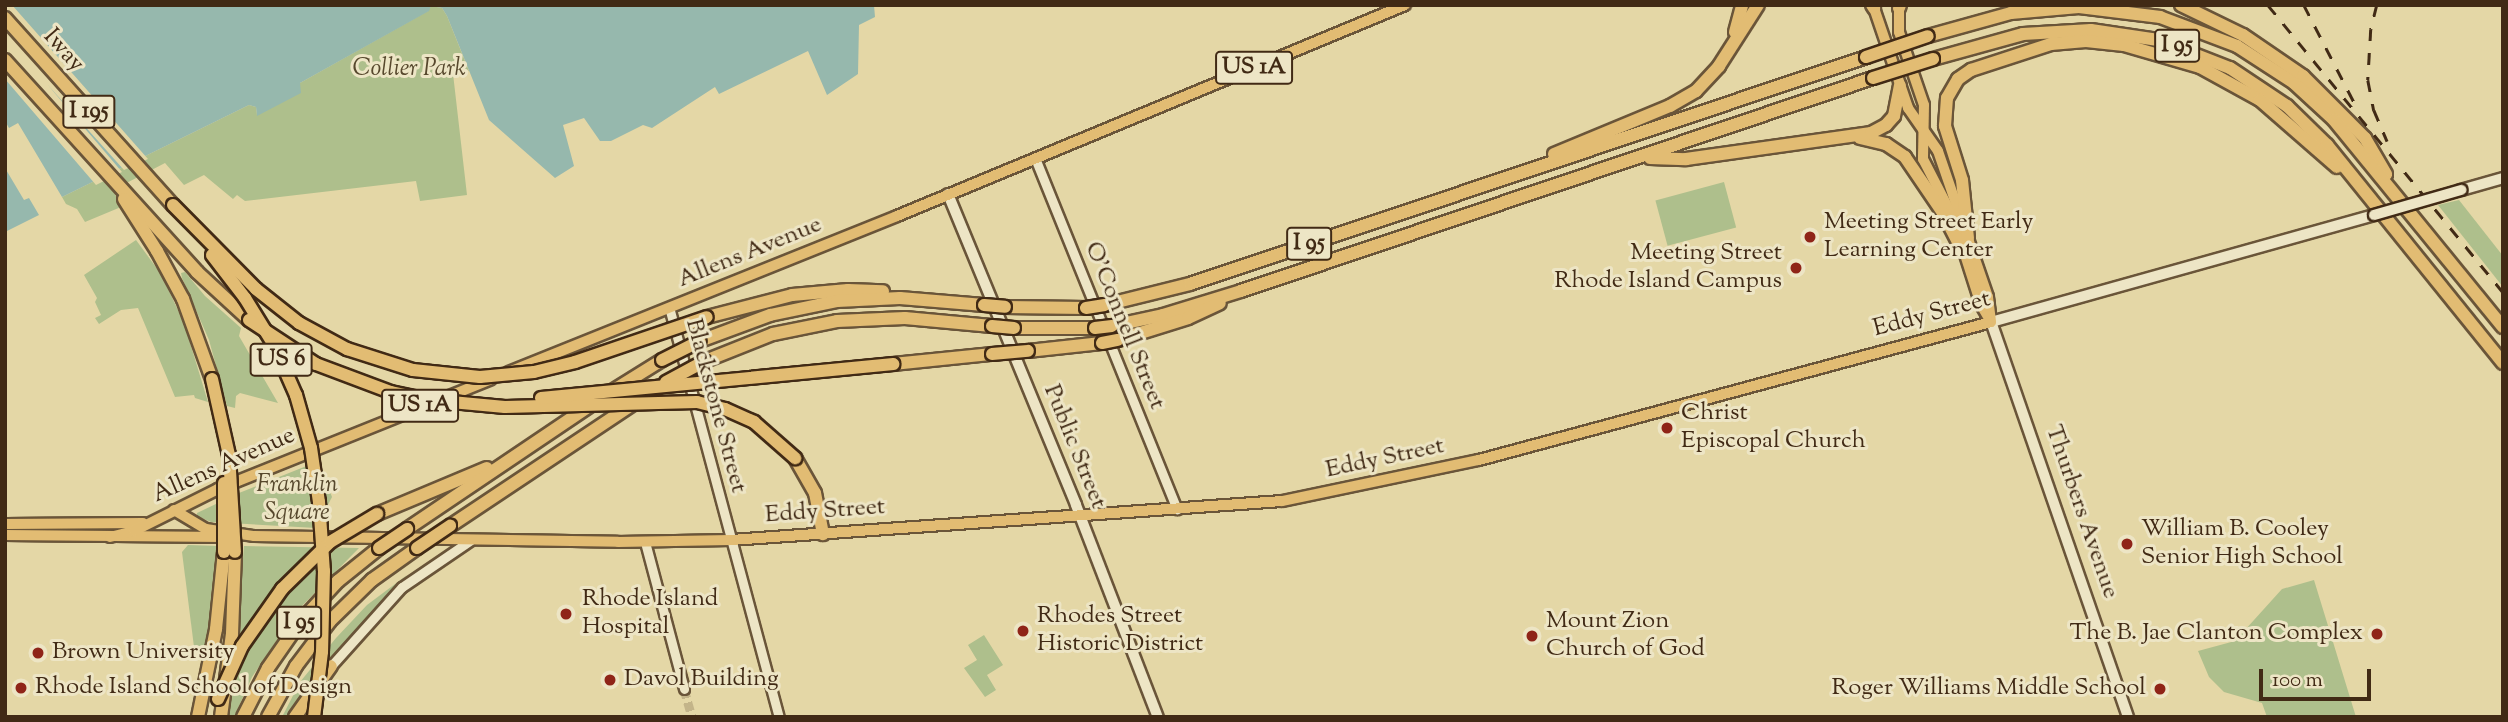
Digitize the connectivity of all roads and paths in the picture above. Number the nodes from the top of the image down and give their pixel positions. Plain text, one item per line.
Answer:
1 (1405, 5) edge
2 (1742, 5) edge
3 (1758, 5) edge
4 (2181, 5) edge
5 (1873, 6) edge
6 (1899, 7) edge
7 (5, 18) edge
8 (1725, 58) junction
9 (5, 60) edge
10 (1900, 86) junction
11 (1923, 130) junction
12 (1842, 138) junction
13 (1035, 158) junction
14 (1639, 158) junction
15 (1527, 169) junction
16 (108, 176) joint
17 (2501, 182) edge
18 (2395, 193) junction
19 (948, 194) junction
20 (2371, 198) junction
21 (173, 205) junction
22 (148, 226) junction
23 (1968, 238) junction
24 (1962, 250) junction
25 (1241, 291) junction
26 (928, 299) junction
27 (669, 307) junction
28 (1991, 322) junction
29 (2503, 327) edge
30 (2503, 363) edge
31 (471, 404) junction
32 (513, 457) junction
33 (1177, 509) junction
34 (174, 510) junction
35 (1080, 517) junction
36 (153, 520) junction
37 (5, 524) edge
38 (823, 534) junction
39 (5, 535) edge
40 (240, 535) junction
41 (110, 537) junction
42 (472, 540) junction
43 (731, 540) junction
44 (645, 542) junction
45 (230, 552) junction
46 (331, 666) joint
47 (684, 688) tunnel mouth
48 (198, 717) edge
49 (212, 717) edge
50 (222, 717) edge
51 (243, 717) edge
52 (270, 717) edge
53 (295, 717) edge
54 (314, 717) edge
55 (779, 717) edge
56 (1158, 717) edge
57 (2128, 717) edge

1 - 13 main road, Allens Avenue / US 1A
2 - 8 highway
3 - 8 highway
4 - 18 highway
5 - 10 main road, Thurbers Avenue
6 - 11 main road, Thurbers Avenue
7 - 21 highway, Iway / I 195
8 - 15 highway
9 - 16 highway, Iway / I 195
10 - 11 main road, Thurbers Avenue
10 - 12 highway
11 - 23 main road, Thurbers Avenue
11 - 24 main road, Thurbers Avenue
12 - 14 highway
12 - 24 highway
13 - 19 main road, Allens Avenue / US 1A
13 - 33 street, O'Connell Street
14 - 20 highway, I 95, bridge
14 - 25 highway, I 95
15 - 18 highway, I 95, bridge
15 - 26 highway, I 95, bridge
16 - 22 highway, US 6
17 - 28 main road, Eddy Street, bridge
18 - 29 highway, I 95
19 - 27 main road, Allens Avenue / US 1A
19 - 35 main road, Public Street
20 - 23 highway
20 - 30 highway, I 95
21 - 26 highway, bridge
21 - 54 highway, US 6, bridge
22 - 31 highway, bridge
22 - 45 highway, US 6, bridge
23 - 28 main road, Thurbers Avenue
24 - 28 main road, Thurbers Avenue
25 - 31 highway, bridge
25 - 52 highway, I 95, bridge
26 - 32 highway, I 95, bridge
27 - 34 main road, Allens Avenue / US 1A
27 - 43 street, Blackstone Street
28 - 33 main road, Eddy Street
28 - 57 main road, Thurbers Avenue
31 - 38 highway, bridge
32 - 49 highway, bridge
32 - 51 highway, I 95, bridge
33 - 35 main road, Eddy Street
34 - 36 main road, Allens Avenue / US 1A
34 - 40 main road, Eddy Street
35 - 38 main road, Eddy Street
35 - 56 main road, Public Street
36 - 37 main road, US 1A
36 - 41 main road, Allens Avenue / US 1A
38 - 43 main road, Eddy Street
39 - 41 main road, Eddy Street / US 1A
40 - 41 main road, Eddy Street
40 - 42 main road, Eddy Street
42 - 44 main road, Eddy Street
42 - 46 street
43 - 44 main road, Eddy Street
43 - 55 street, Blackstone Street
44 - 47 street
45 - 48 highway
45 - 50 highway, US 6
46 - 53 highway

